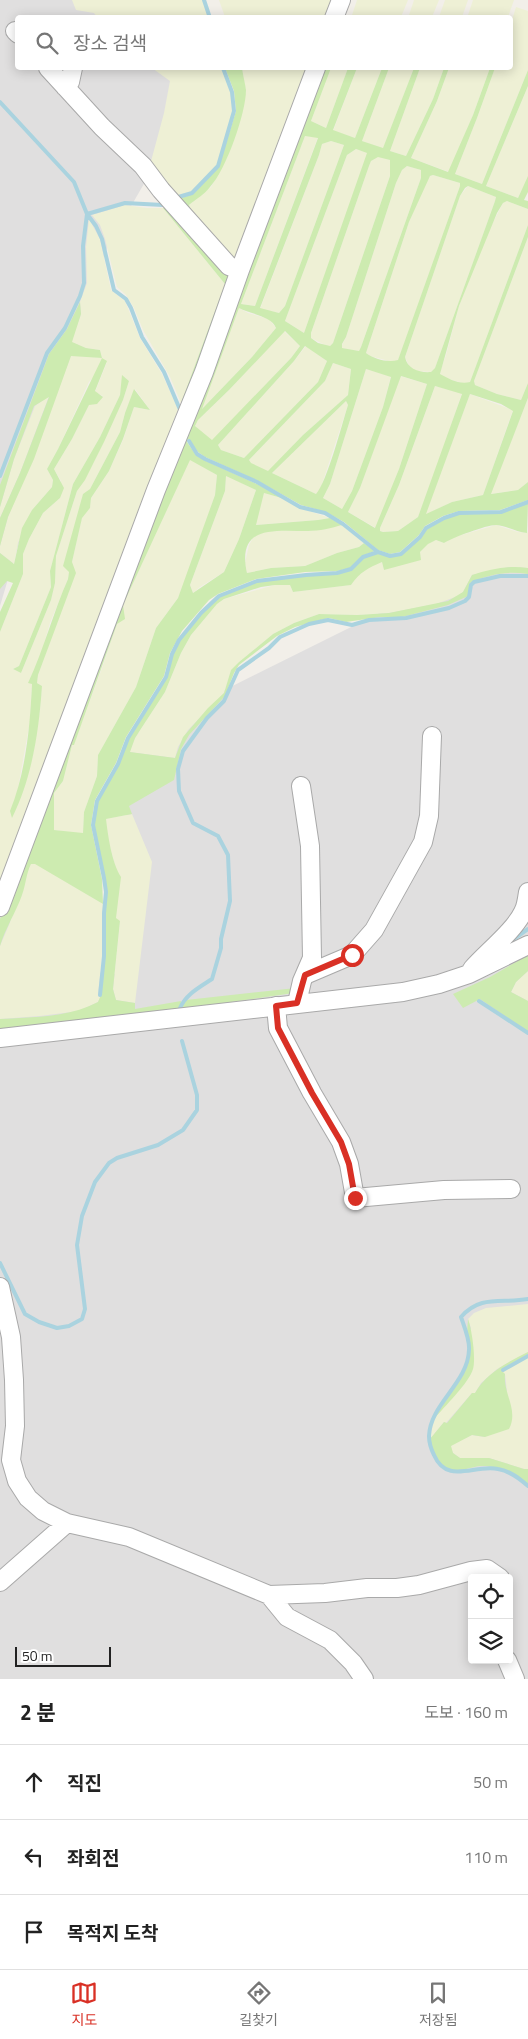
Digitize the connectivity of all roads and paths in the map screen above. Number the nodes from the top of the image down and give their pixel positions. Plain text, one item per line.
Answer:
1 (341, 0) edge
2 (335, 15) edge
3 (50, 70) edge
4 (73, 70) edge
5 (315, 70) edge
6 (65, 87) junction
7 (240, 270) junction
8 (432, 736) dead end
9 (301, 786) dead end
10 (528, 892) edge
11 (0, 907) edge
12 (528, 944) edge
13 (468, 974) junction
14 (305, 975) junction
15 (297, 1003) junction
16 (276, 1006) junction
17 (0, 1038) edge
18 (511, 1189) dead end
19 (0, 1287) edge
20 (67, 1523) junction
21 (494, 1574) edge
22 (0, 1582) edge
23 (269, 1595) junction
24 (509, 1664) edge
25 (364, 1679) edge
26 (515, 1679) edge

1 - 2 street
3 - 6 street
4 - 6 street
5 - 7 street
6 - 7 street
7 - 11 street
8 - 14 street
9 - 14 street
10 - 13 street
12 - 13 street
13 - 15 street
14 - 15 street
15 - 16 street
16 - 17 street
16 - 18 street
19 - 20 street
20 - 22 street
20 - 23 street
21 - 23 street
23 - 25 street
24 - 26 street

